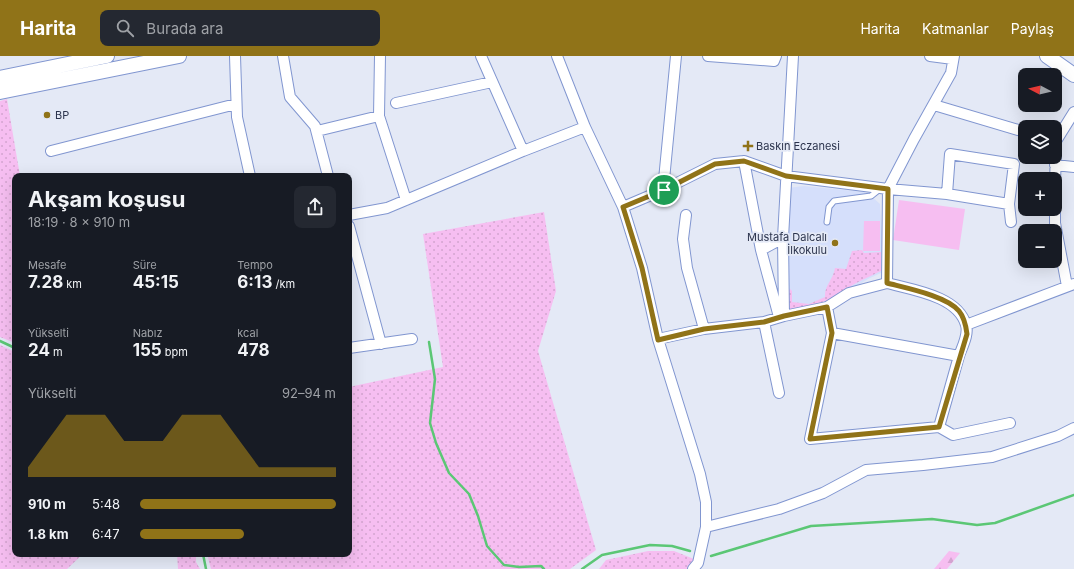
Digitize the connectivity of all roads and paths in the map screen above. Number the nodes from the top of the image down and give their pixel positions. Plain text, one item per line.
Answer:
1 (107, 56) edge
2 (179, 56) edge
3 (235, 56) edge
4 (283, 56) edge
5 (380, 56) edge
6 (481, 56) edge
7 (557, 56) edge
8 (676, 56) edge
9 (708, 56) edge
10 (776, 56) edge
11 (793, 56) edge
12 (930, 56) edge
13 (1047, 56) edge
14 (91, 57) edge
15 (954, 58) edge
16 (1074, 75) edge
17 (0, 78) edge
18 (492, 82) junction
19 (0, 92) edge
20 (396, 103) dead end
21 (236, 104) junction
22 (934, 105) junction
23 (1074, 112) edge
24 (379, 116) junction
25 (585, 126) junction
26 (1018, 130) edge
27 (317, 131) junction
28 (1062, 131) edge
29 (52, 151) dead end
30 (523, 151) junction
31 (744, 161) junction
32 (1055, 165) joint
33 (1074, 168) edge
34 (1055, 172) edge
35 (249, 173) edge
36 (327, 173) edge
37 (786, 176) junction
38 (885, 188) junction
39 (664, 190) junction
40 (947, 194) junction
41 (406, 200) junction
42 (1009, 204) junction
43 (623, 207) junction
44 (352, 214) edge
45 (686, 215) dead end
46 (1055, 216) edge
47 (827, 222) dead end
48 (1011, 222) dead end
49 (352, 237) edge
50 (783, 238) junction
51 (761, 250) junction
52 (887, 283) junction
53 (1070, 285) edge
54 (827, 307) junction
55 (781, 316) junction
56 (764, 322) junction
57 (966, 326) junction
58 (704, 329) junction
59 (832, 333) junction
60 (412, 339) dead end
61 (658, 340) junction
62 (381, 344) junction
63 (352, 348) edge
64 (959, 356) junction
65 (779, 393) dead end
66 (1010, 423) dead end
67 (939, 427) junction
68 (1074, 428) edge
69 (706, 527) junction
70 (693, 569) edge

1 - 14 main road
2 - 19 main road
3 - 21 street
4 - 27 street
5 - 24 street
6 - 18 street
7 - 25 street
8 - 39 street
9 - 10 street
11 - 37 street
12 - 15 street
13 - 16 main road
14 - 17 main road
15 - 22 street
18 - 20 street
18 - 30 street
21 - 29 street
21 - 35 street
22 - 26 street
22 - 38 street
23 - 28 street
24 - 27 street
24 - 41 street
25 - 30 street
25 - 43 street
27 - 36 street
30 - 41 street
31 - 37 street
31 - 39 street
31 - 51 street
32 - 33 street
32 - 34 street
37 - 38 street
37 - 50 street
38 - 40 street
38 - 47 lane
38 - 52 street
39 - 43 street
40 - 42 street
40 - 42 street
41 - 44 street
42 - 48 street
43 - 61 street
45 - 58 street
46 - 53 street
49 - 62 street
50 - 51 street
50 - 55 street
51 - 55 street
52 - 54 street
52 - 57 street
53 - 57 street
54 - 55 street
54 - 59 street
55 - 56 street
56 - 58 street
56 - 65 street
57 - 64 street
58 - 61 street
59 - 64 street
59 - 67 street
60 - 62 street
61 - 69 street
62 - 63 street
64 - 67 street
66 - 67 street
68 - 69 street
69 - 70 street

